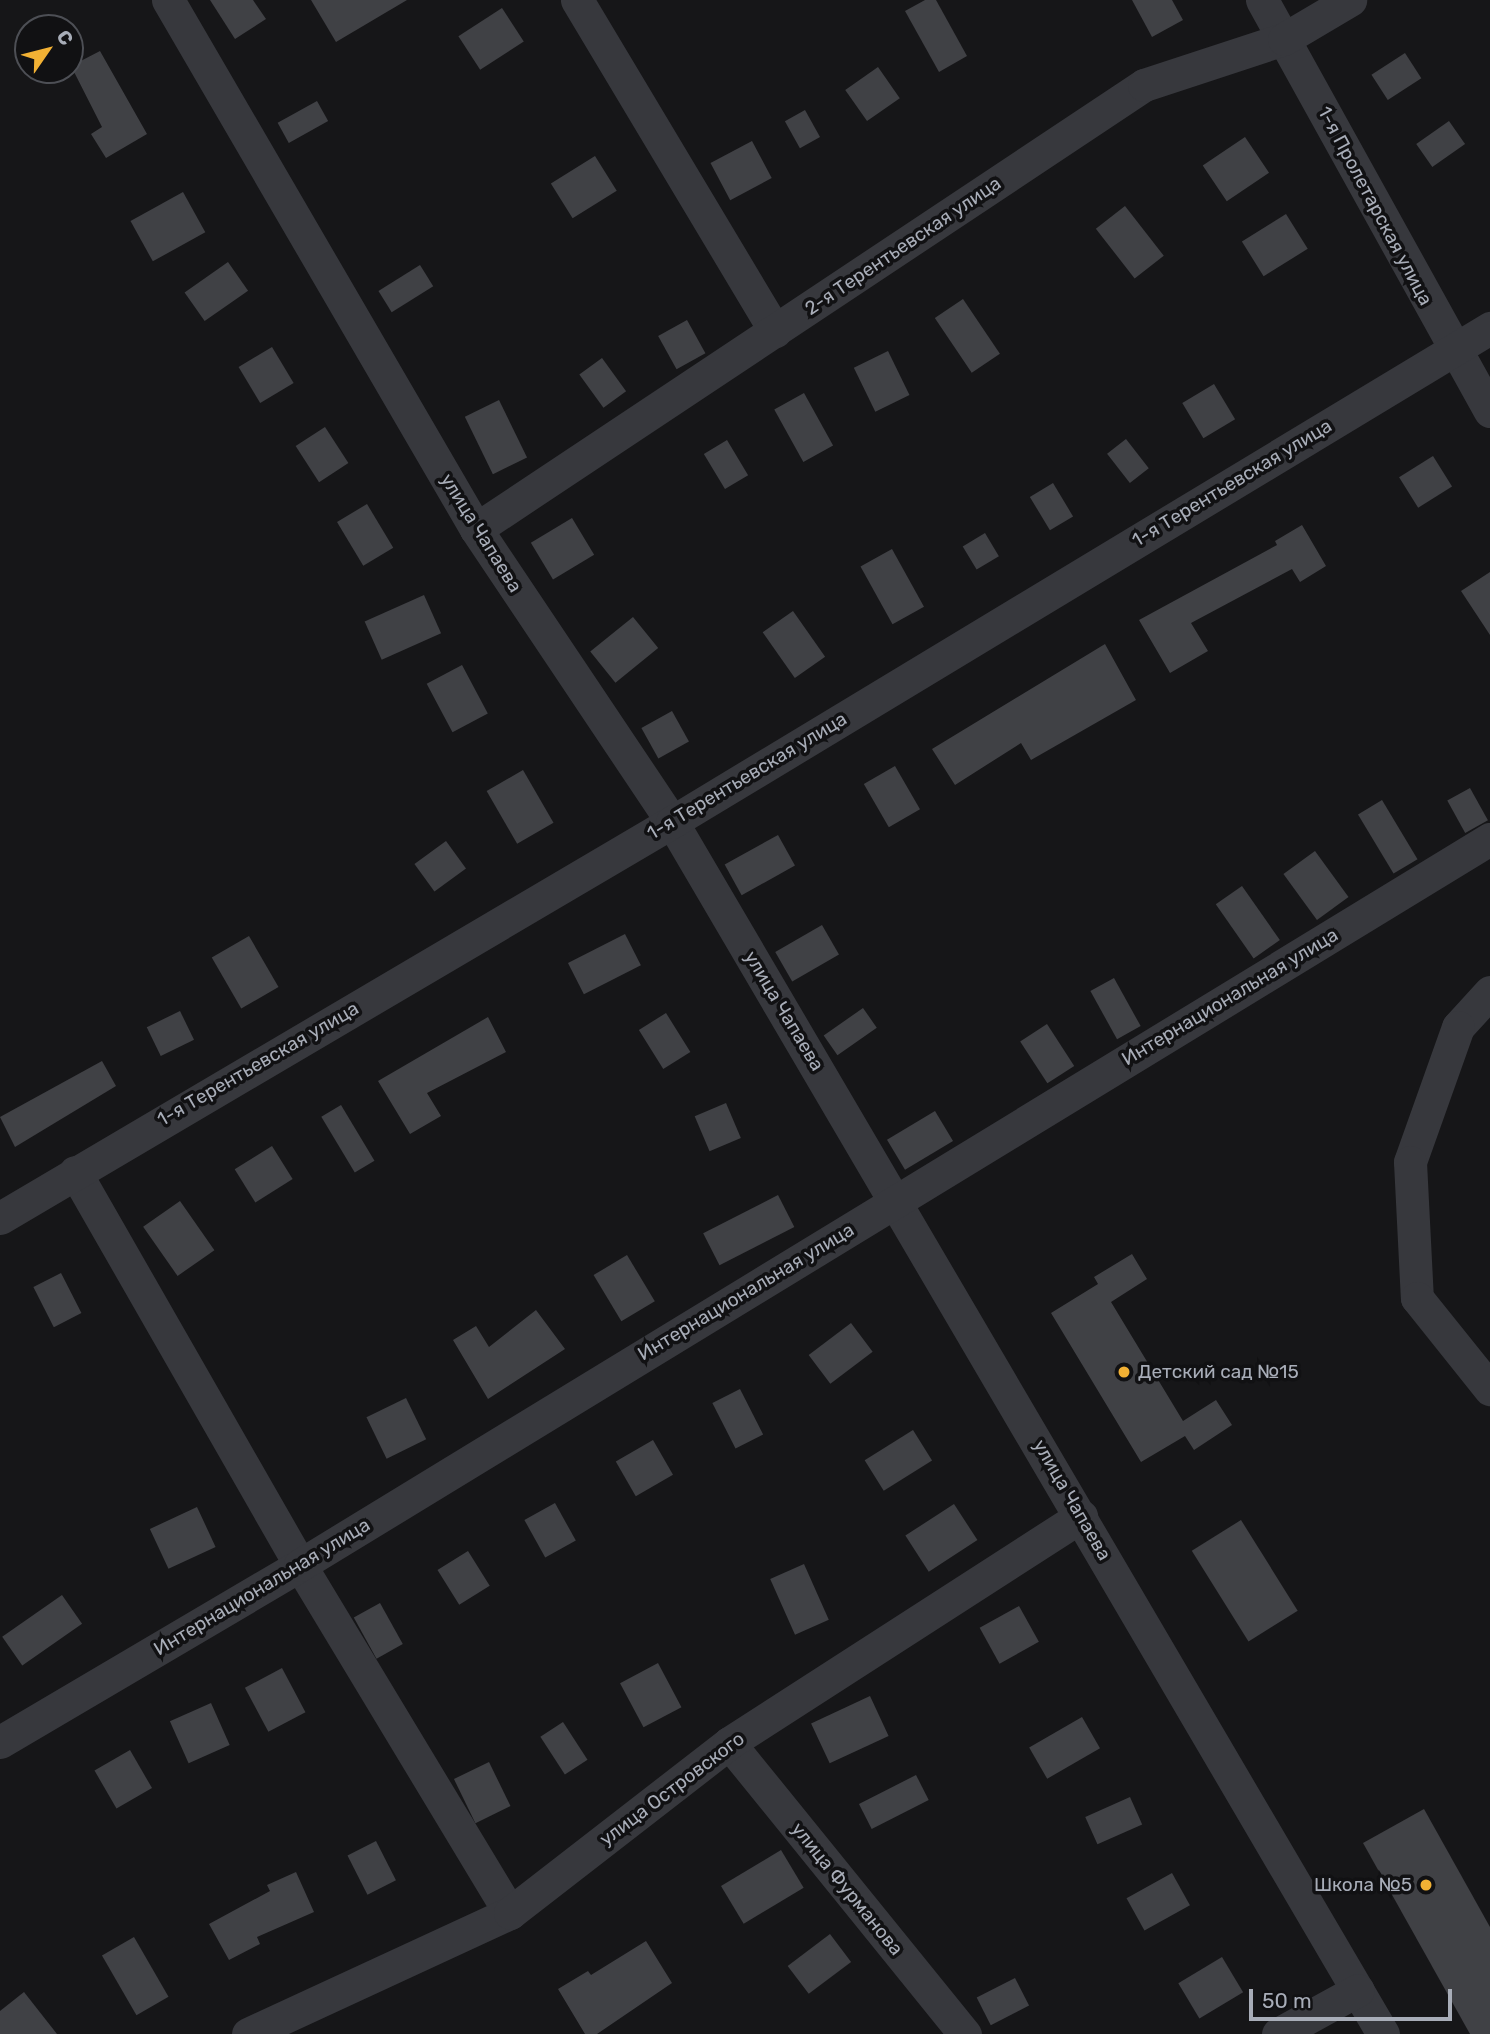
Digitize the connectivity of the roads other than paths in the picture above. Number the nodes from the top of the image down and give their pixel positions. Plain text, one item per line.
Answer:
1 (168, 0) edge
2 (577, 0) edge
3 (1262, 0) edge
4 (1350, 0) edge
5 (1284, 39) junction
6 (1490, 328) edge
7 (775, 331) junction
8 (1452, 350) junction
9 (1490, 411) edge
10 (476, 529) junction
11 (672, 822) junction
12 (1490, 839) edge
13 (1490, 992) edge
14 (75, 1172) junction
15 (897, 1200) junction
16 (0, 1218) edge
17 (1490, 1389) edge
18 (1081, 1516) junction
19 (300, 1565) junction
20 (0, 1742) edge
21 (729, 1743) junction
22 (510, 1913) junction
23 (1358, 1990) junction
24 (248, 2034) edge
25 (965, 2034) edge
26 (1278, 2034) edge
27 (1383, 2034) edge

1 - 10 street, улица Чапаева
2 - 7 street
3 - 5 street, 1-я Пролетарская улица
4 - 5 street, 2-я Терентьевская улица
5 - 7 street, 2-я Терентьевская улица
5 - 8 street, 1-я Пролетарская улица
6 - 8 street, 1-я Терентьевская улица
7 - 10 street, 2-я Терентьевская улица
8 - 9 street, 1-я Пролетарская улица
8 - 11 street, 1-я Терентьевская улица
10 - 11 street, улица Чапаева
11 - 14 street, 1-я Терентьевская улица
11 - 15 street, улица Чапаева
12 - 15 street, Интернациональная улица
13 - 17 street
14 - 16 street, 1-я Терентьевская улица
14 - 19 street
15 - 18 street, улица Чапаева
15 - 19 street, Интернациональная улица
18 - 21 street, улица Островского
18 - 23 street, улица Чапаева
19 - 20 street, Интернациональная улица
19 - 22 street
21 - 22 street, улица Островского
21 - 25 street, улица Фурманова
22 - 24 street, улица Островского
23 - 26 street
23 - 27 street, улица Чапаева

